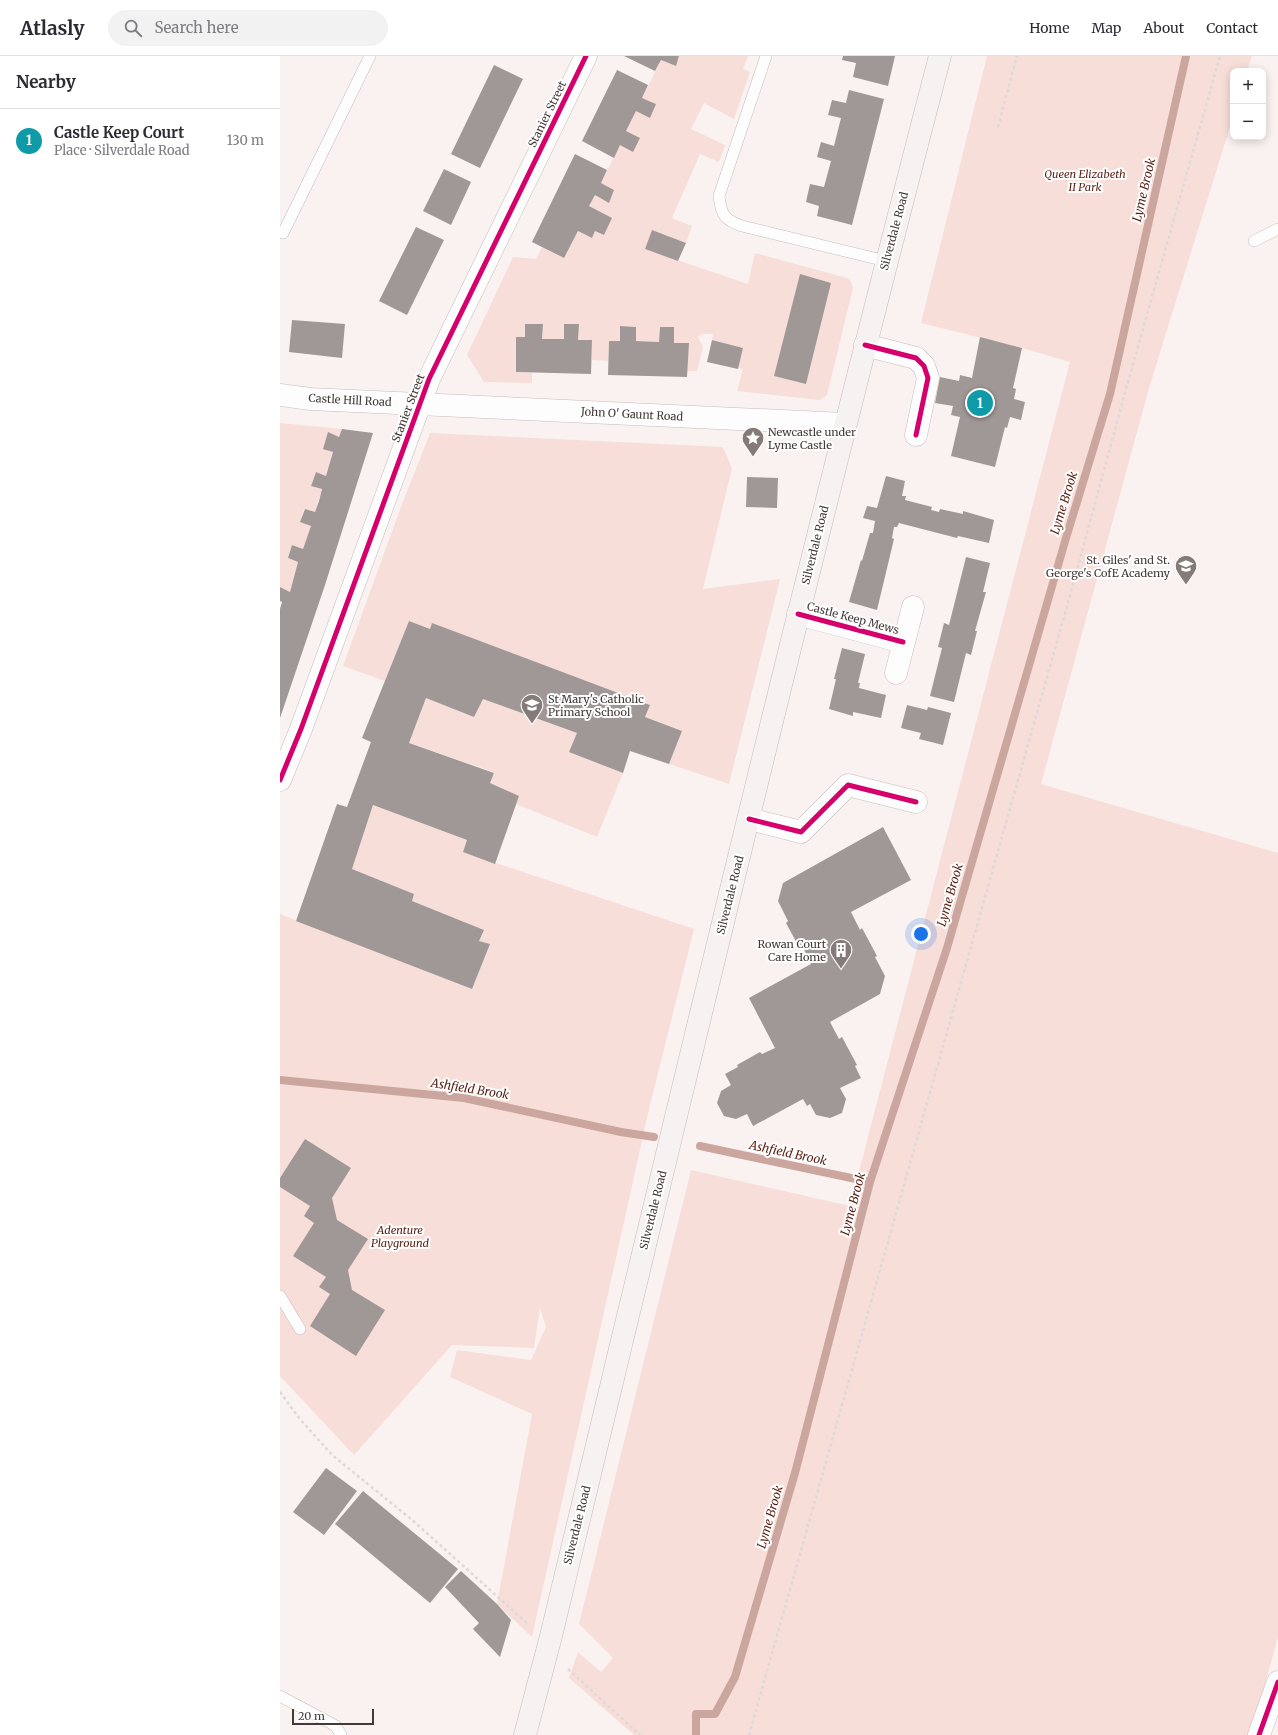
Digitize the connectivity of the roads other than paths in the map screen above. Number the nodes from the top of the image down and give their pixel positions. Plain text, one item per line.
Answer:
1 (370, 56) edge
2 (586, 56) edge
3 (766, 56) edge
4 (940, 56) edge
5 (1278, 229) edge
6 (283, 233) dead end
7 (1254, 241) dead end
8 (886, 261) junction
9 (865, 345) junction
10 (280, 395) edge
11 (419, 403) junction
12 (845, 424) junction
13 (916, 435) dead end
14 (913, 607) dead end
15 (798, 614) junction
16 (904, 642) junction
17 (896, 673) dead end
18 (280, 780) edge
19 (916, 802) dead end
20 (749, 819) junction
21 (280, 1296) edge
22 (300, 1330) dead end
23 (1278, 1682) edge
24 (280, 1696) edge
25 (341, 1735) edge
26 (525, 1735) edge
27 (1259, 1735) edge

1 - 6 lane
2 - 11 street, Stanier Street
3 - 8 lane
4 - 8 main road, Silverdale Road
5 - 7 lane
8 - 9 main road, Silverdale Road
9 - 12 main road, Silverdale Road
9 - 13 street
10 - 11 street, Castle Hill Road
11 - 12 street, John O' Gaunt Road
11 - 18 street, Stanier Street
12 - 15 main road, Silverdale Road
14 - 16 street, Castle Keep Mews
15 - 16 street, Castle Keep Mews
15 - 20 main road, Silverdale Road
16 - 17 street, Castle Keep Mews
19 - 20 street
20 - 26 main road, Silverdale Road
21 - 22 lane
23 - 27 street
24 - 25 lane

